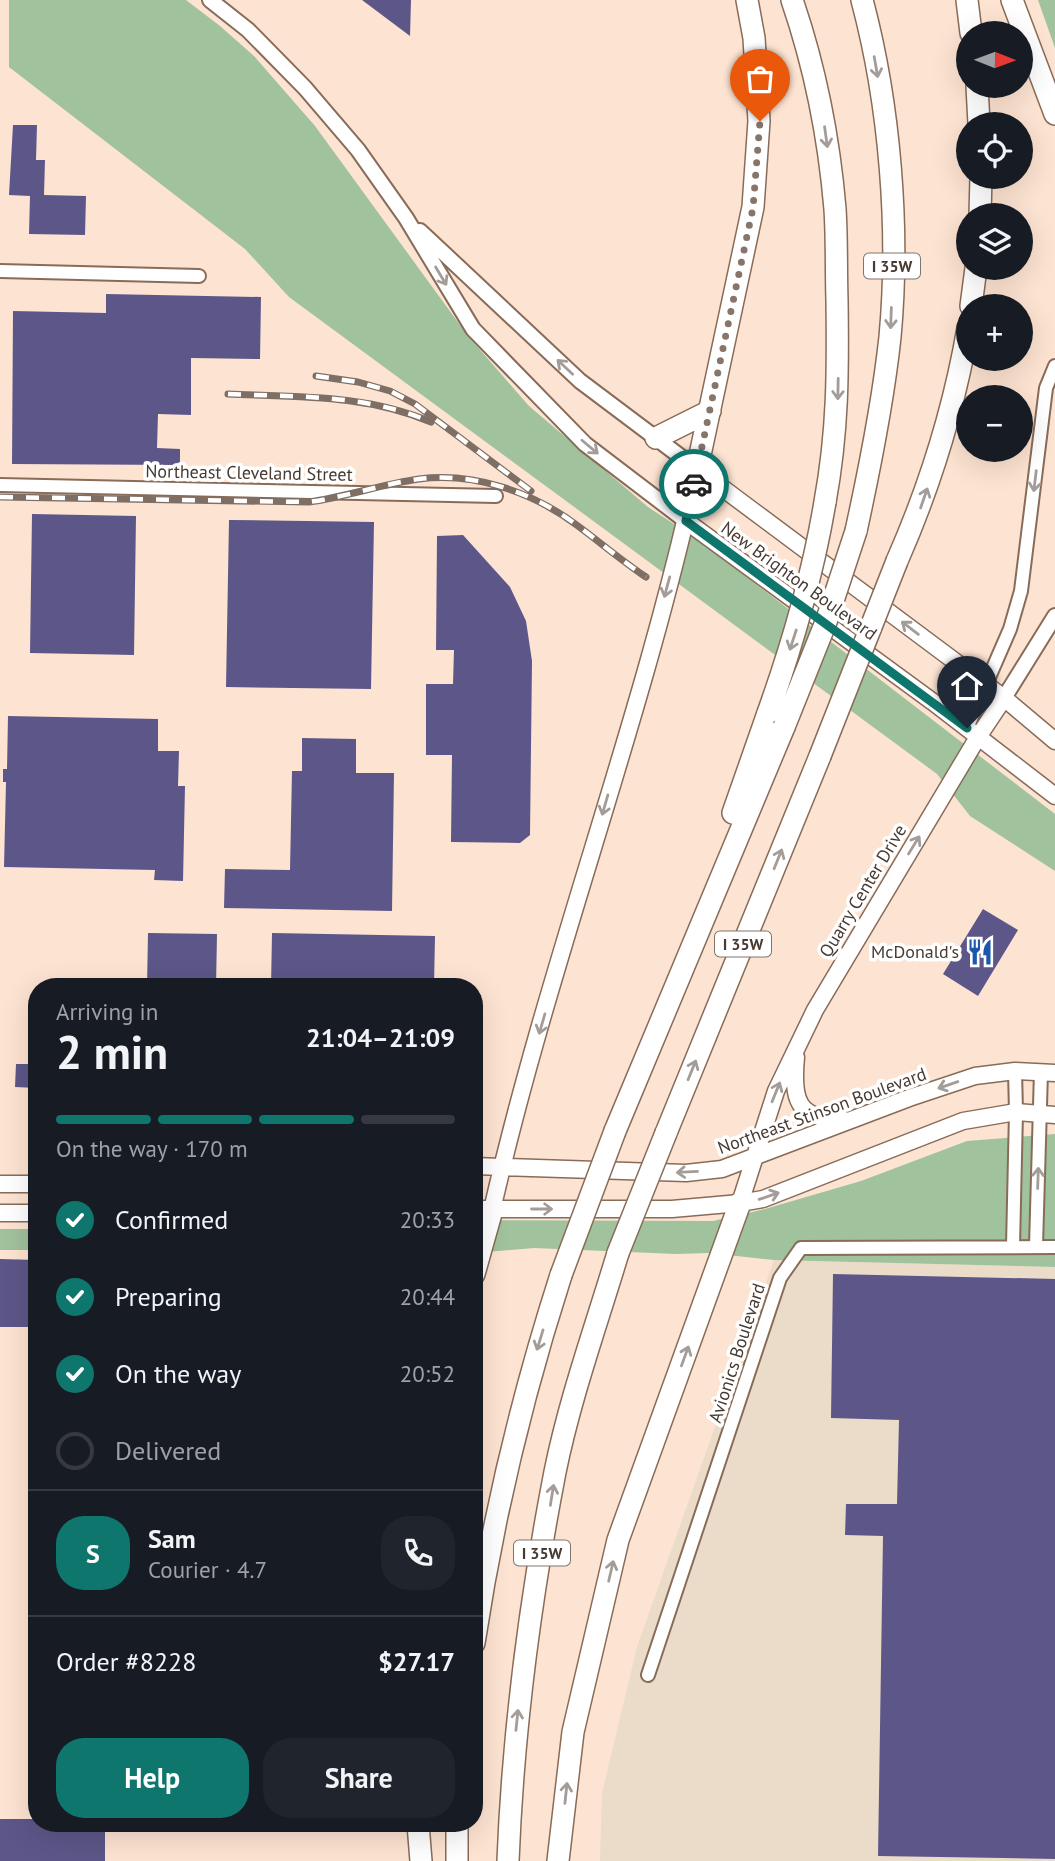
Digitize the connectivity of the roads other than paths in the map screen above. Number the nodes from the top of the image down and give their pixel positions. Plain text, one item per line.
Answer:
1 (210, 0) edge
2 (747, 0) edge
3 (792, 0) edge
4 (862, 0) edge
5 (967, 0) edge
6 (1012, 0) edge
7 (970, 21) edge
8 (1055, 114) edge
9 (406, 218) junction
10 (0, 271) edge
11 (199, 276) dead end
12 (1055, 366) edge
13 (959, 371) edge
14 (710, 411) junction
15 (656, 438) junction
16 (697, 469) junction
17 (0, 485) edge
18 (496, 496) dead end
19 (686, 521) junction
20 (1055, 616) edge
21 (987, 686) junction
22 (1004, 698) junction
23 (776, 720) junction
24 (972, 732) junction
25 (1055, 741) edge
26 (1055, 796) edge
27 (797, 1047) junction
28 (1015, 1071) junction
29 (1048, 1072) edge
30 (1016, 1112) junction
31 (1048, 1114) edge
32 (853, 1120) junction
33 (754, 1158) junction
34 (483, 1166) edge
35 (502, 1166) junction
36 (0, 1184) edge
37 (28, 1184) edge
38 (740, 1203) junction
39 (483, 1209) edge
40 (0, 1213) edge
41 (28, 1213) edge
42 (1013, 1246) junction
43 (1036, 1246) junction
44 (1055, 1247) edge
45 (483, 1585) edge
46 (648, 1675) dead end
47 (419, 1832) edge
48 (457, 1832) edge
49 (421, 1861) edge
50 (457, 1861) edge
51 (508, 1861) edge
52 (558, 1861) edge

1 - 9 street, New Brighton Boulevard
2 - 14 highway
3 -> 23 highway, bridge
4 -> 23 highway, I 35W, bridge
5 - 7 highway
6 - 8 highway
15 -> 9 street, New Brighton Boulevard
9 -> 19 street, New Brighton Boulevard
10 - 11 street
12 -> 21 street, Quarry Center Drive
51 -> 13 highway, I 35W, bridge
14 - 15 highway
14 - 16 highway
15 - 16 street, New Brighton Boulevard
16 - 19 main road
21 -> 16 main road, New Brighton Boulevard
17 - 18 street, Northeast Cleveland Street
19 - 24 main road, New Brighton Boulevard
19 -> 35 main road
20 - 22 street, Quarry Center Drive
21 - 22 main road, New Brighton Boulevard
21 - 24 street, Quarry Center Drive
22 - 24 main road, Quarry Center Drive
22 - 25 main road, New Brighton Boulevard
23 -> 45 highway, I 35W, bridge
24 - 26 main road, New Brighton Boulevard
27 -> 24 main road, Quarry Center Drive
27 - 32 main road
33 -> 27 main road, Quarry Center Drive
28 - 29 main road, Northeast Stinson Boulevard
28 - 30 street
28 -> 32 main road, Northeast Stinson Boulevard
29 - 31 street
30 - 31 main road
38 -> 30 main road
30 - 42 street
43 -> 31 street
32 - 33 main road, Northeast Stinson Boulevard
33 -> 35 main road, Northeast Stinson Boulevard
33 - 38 main road, Quarry Center Drive
34 - 35 main road, Northeast Stinson Boulevard
35 - 39 main road
36 - 37 main road
39 -> 38 main road
52 -> 38 highway
40 - 41 main road
42 - 43 street, Avionics Boulevard
42 - 46 street, Avionics Boulevard
43 - 44 street, Avionics Boulevard
47 - 49 highway
48 - 50 highway

